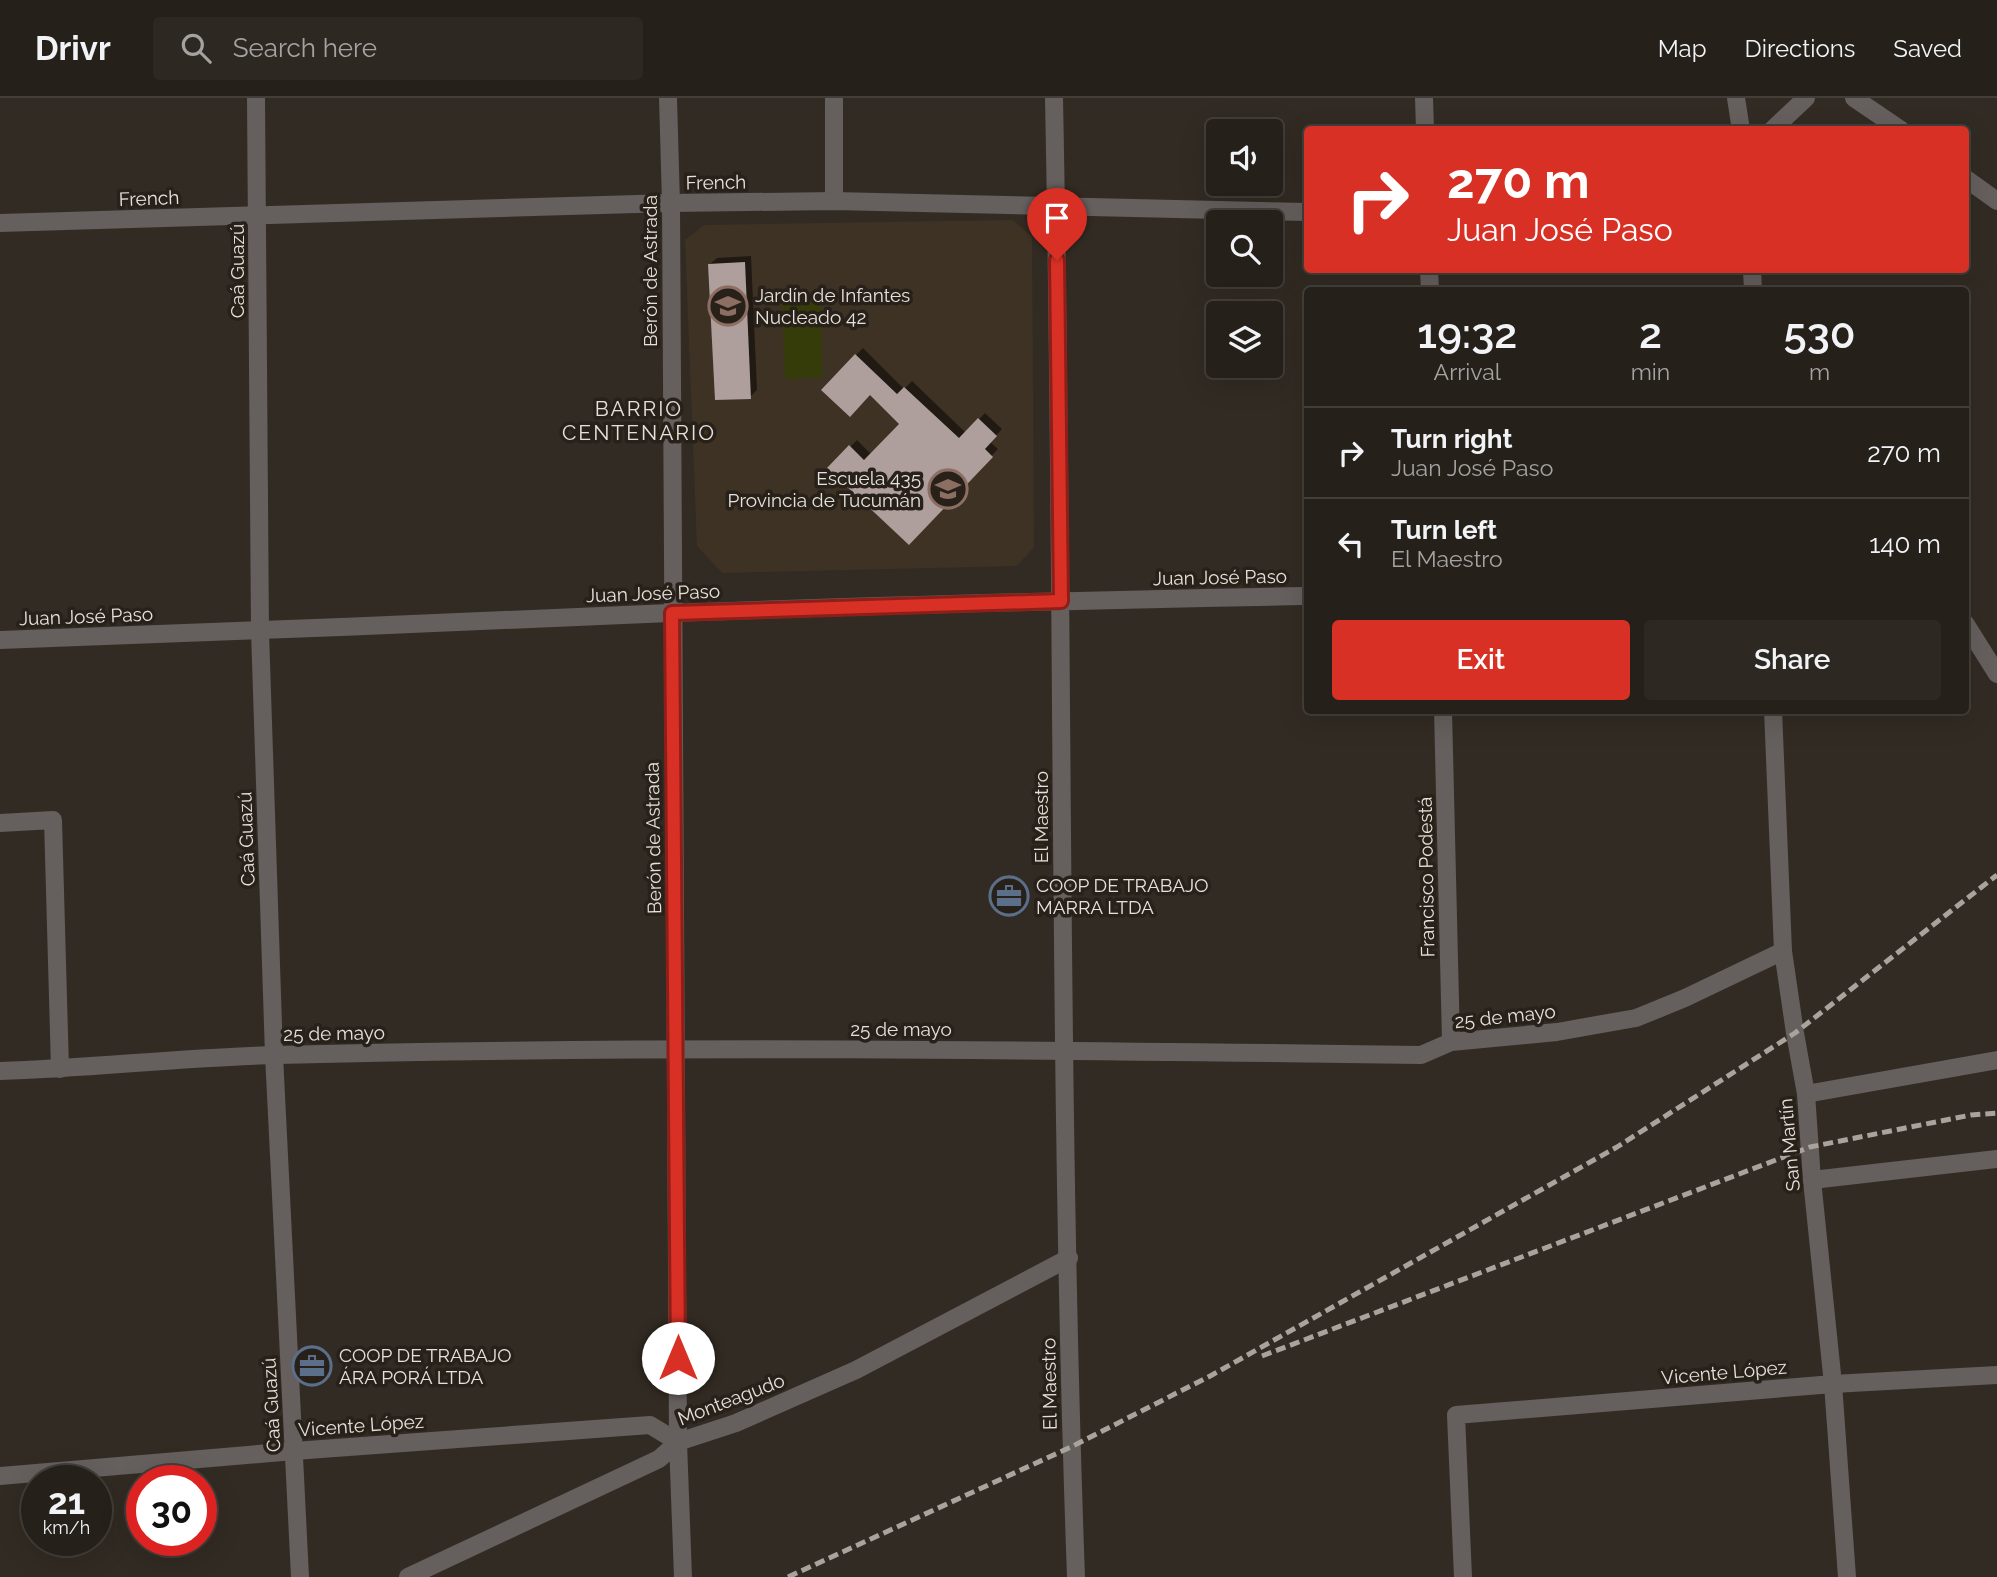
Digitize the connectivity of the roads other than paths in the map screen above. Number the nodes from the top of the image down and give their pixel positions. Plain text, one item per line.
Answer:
1 (256, 98) edge
2 (668, 98) edge
3 (834, 98) edge
4 (1054, 98) edge
5 (1424, 98) edge
6 (1736, 98) edge
7 (1806, 98) edge
8 (1854, 98) edge
9 (1425, 126) edge
10 (1740, 126) edge
11 (1776, 126) edge
12 (1895, 126) edge
13 (1969, 181) edge
14 (834, 201) junction
15 (1997, 201) edge
16 (671, 203) junction
17 (1056, 207) junction
18 (1304, 212) edge
19 (258, 216) junction
20 (0, 223) edge
21 (1304, 596) edge
22 (1061, 601) junction
23 (672, 613) junction
24 (1969, 629) edge
25 (260, 632) junction
26 (0, 640) edge
27 (1997, 674) edge
28 (1443, 714) edge
29 (1773, 714) edge
30 (0, 823) edge
31 (1783, 951) junction
32 (1451, 1042) junction
33 (676, 1050) junction
34 (1063, 1050) junction
35 (274, 1055) junction
36 (1997, 1060) edge
37 (60, 1069) junction
38 (0, 1071) edge
39 (1806, 1094) junction
40 (1997, 1159) edge
41 (1812, 1180) junction
42 (1069, 1258) junction
43 (1997, 1375) edge
44 (1833, 1384) junction
45 (678, 1442) junction
46 (294, 1451) junction
47 (0, 1476) edge
48 (300, 1577) edge
49 (408, 1577) edge
50 (683, 1577) edge
51 (1076, 1577) edge
52 (1462, 1577) edge
53 (1847, 1577) edge

1 - 19 street, Caá Guazú
2 - 16 street, Berón de Astrada
3 - 14 street
4 - 17 street, El Maestro
5 - 9 street
6 - 10 street
7 - 11 street
8 - 12 street
13 - 15 street
14 - 16 street, French
14 - 17 street, French
16 - 19 street, French
16 - 23 street, Berón de Astrada
17 - 18 street, French
17 - 22 street, El Maestro
19 - 20 street, French
19 - 25 street, Caá Guazú
21 - 22 street, Juan José Paso
22 - 23 street, Juan José Paso
22 - 34 street, El Maestro
23 - 25 street, Juan José Paso
23 - 33 street, Berón de Astrada
24 - 27 street
25 - 26 street, Juan José Paso
25 - 35 street, Caá Guazú
28 - 32 street, Francisco Podestá
29 - 31 street, San Martín
30 - 37 street
31 - 32 street, 25 de mayo
31 - 39 street, San Martín
32 - 34 street, 25 de mayo
33 - 34 street, 25 de mayo
33 - 35 street, 25 de mayo
33 - 45 street, Berón de Astrada
34 - 42 street, El Maestro
35 - 37 street, 25 de mayo
35 - 46 street, Caá Guazú
36 - 39 street
37 - 38 street, 25 de mayo
39 - 41 street, San Martín
40 - 41 street
41 - 44 street, San Martín
42 - 45 street, Monteagudo
42 - 51 street, El Maestro
43 - 44 street, Vicente López
44 - 52 street, Vicente López
44 - 53 street, San Martín
45 - 46 street, Vicente López
45 - 49 street, Monteagudo
45 - 50 street, Berón de Astrada
46 - 47 street, Vicente López
46 - 48 street, Caá Guazú

